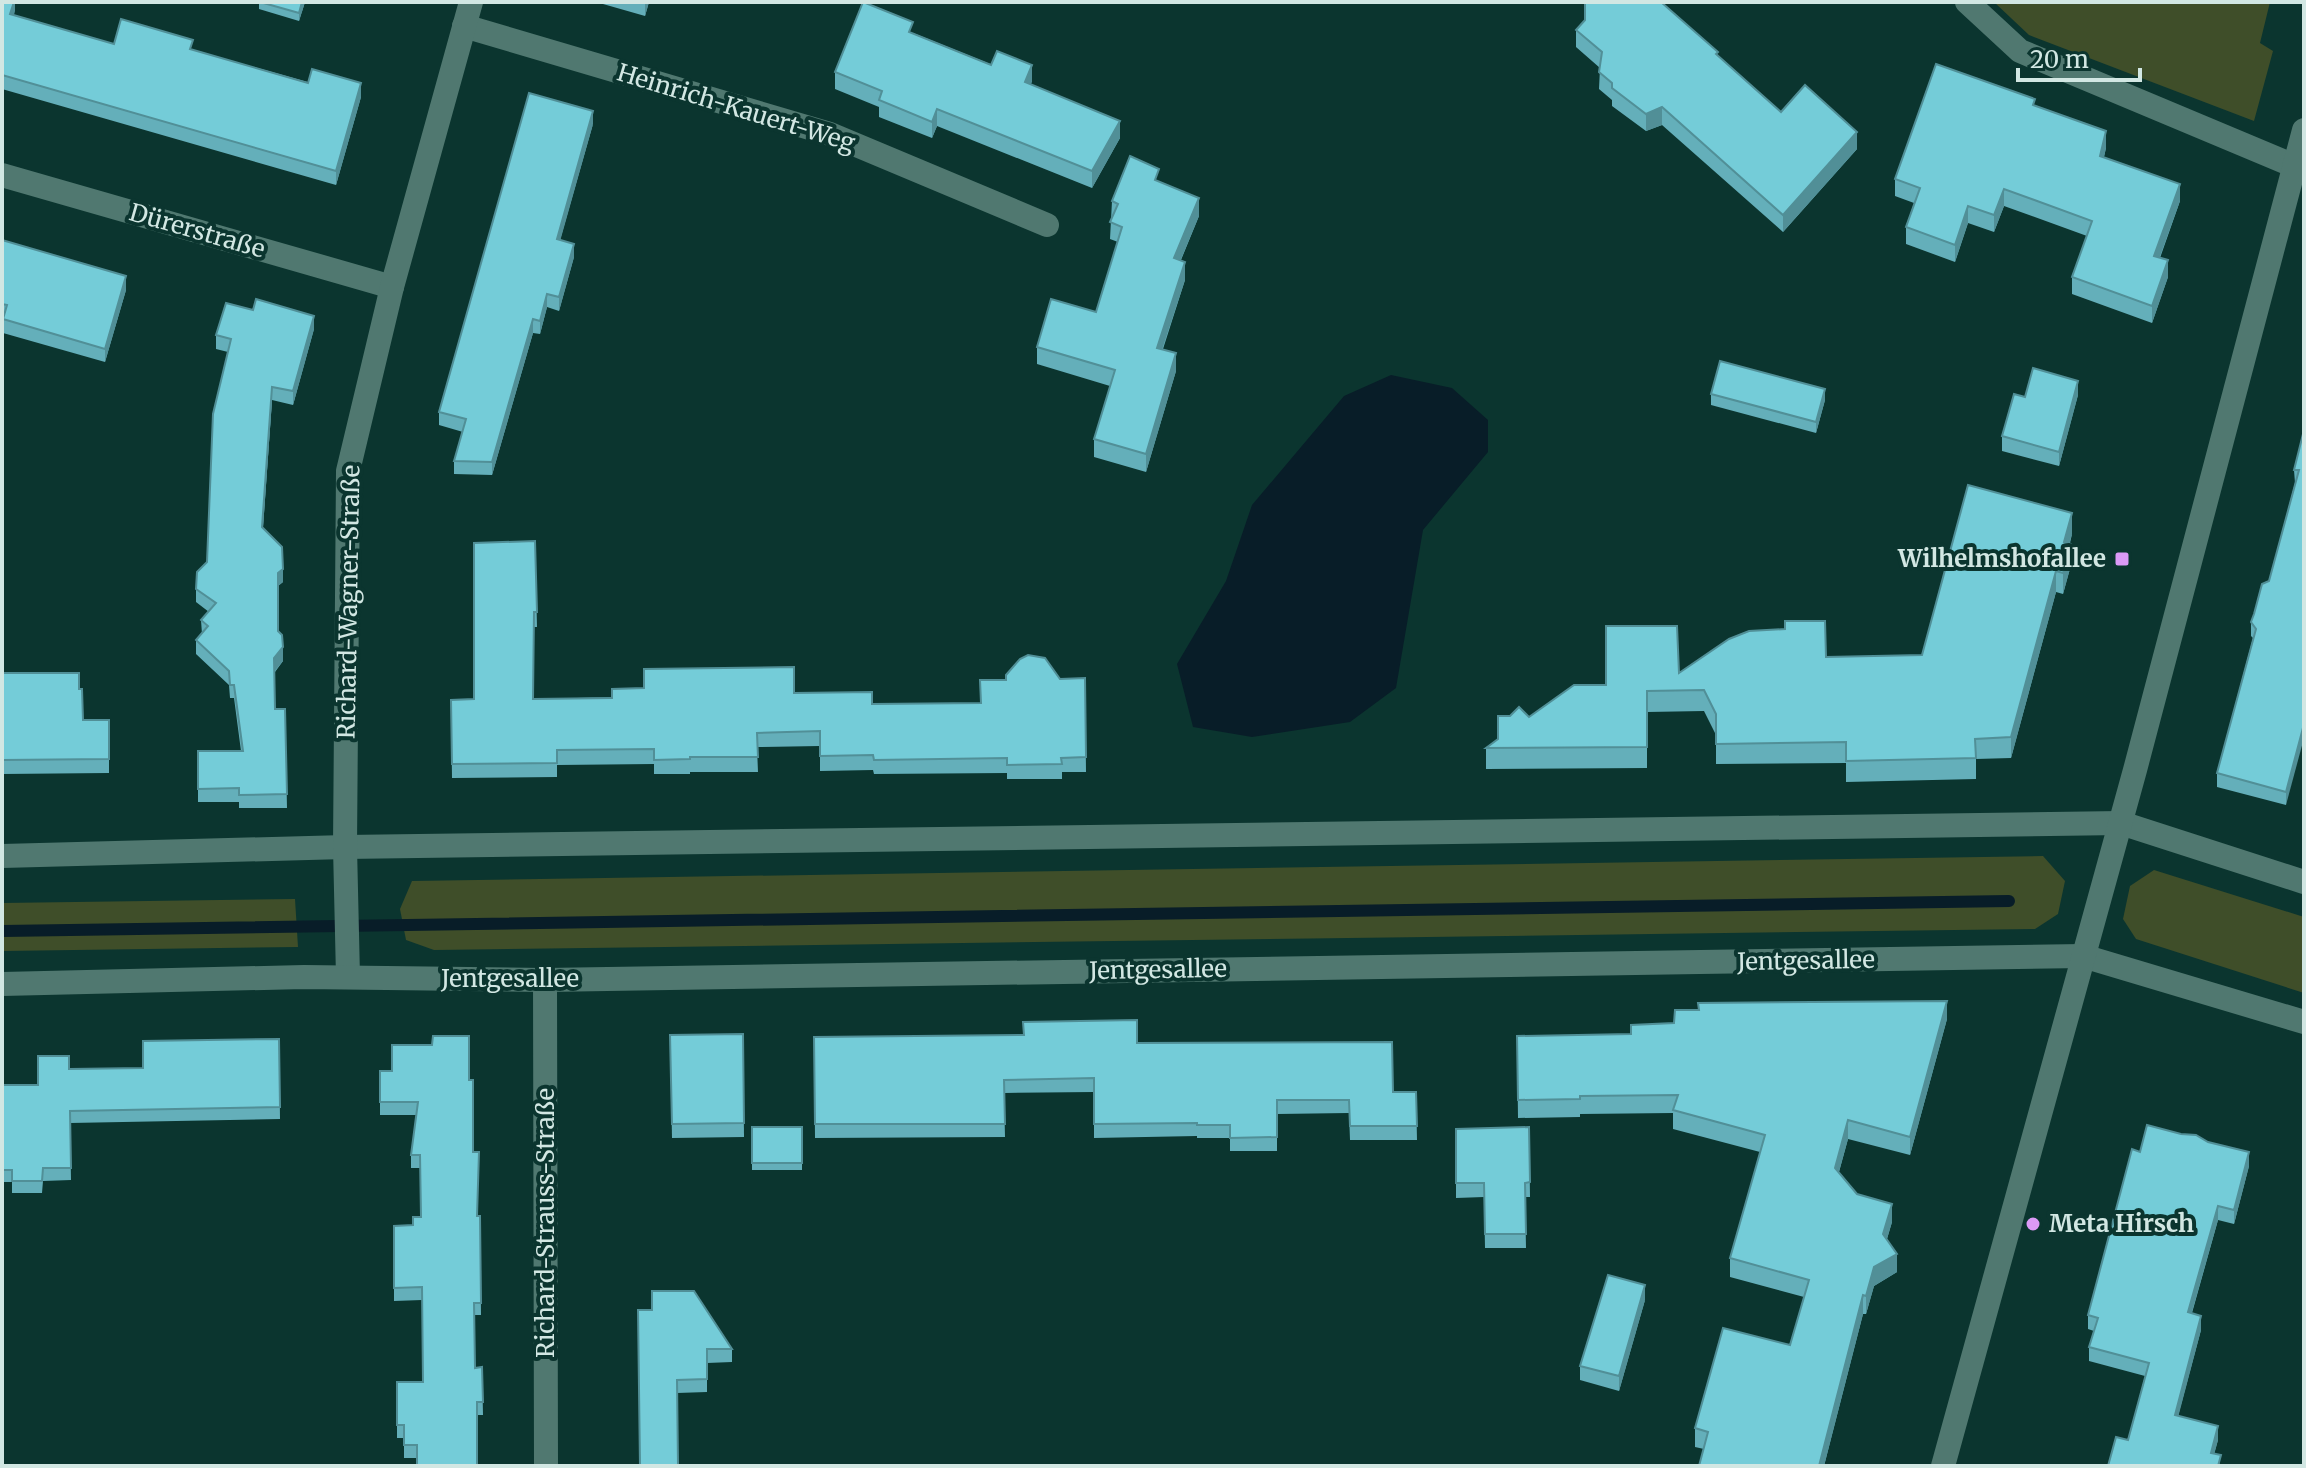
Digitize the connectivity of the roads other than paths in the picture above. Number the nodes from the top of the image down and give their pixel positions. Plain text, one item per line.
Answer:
1 (1967, 2) edge
2 (467, 14) edge
3 (2304, 130) edge
4 (2299, 168) edge
5 (2, 175) edge
6 (1047, 225) dead end
7 (392, 287) junction
8 (2121, 823) junction
9 (345, 847) junction
10 (2, 856) edge
11 (2304, 882) edge
12 (2083, 956) junction
13 (348, 977) junction
14 (545, 980) junction
15 (2, 984) edge
16 (2304, 1022) edge
17 (546, 1466) edge
18 (1943, 1466) edge

1 - 4 street
2 - 6 street, Heinrich-Kauert-Weg
2 - 7 street, Richard-Wagner-Straße
3 - 4 street
4 - 8 street
5 - 7 street, Dürerstraße
7 - 9 street, Richard-Wagner-Straße
8 - 9 street
8 - 11 street
8 - 12 street
9 - 10 street
9 - 13 street, Richard-Wagner-Straße
12 - 14 street, Jentgesallee
12 - 16 street, Jentgesallee
12 - 18 street
13 - 14 street, Jentgesallee
13 - 15 street, Jentgesallee
14 - 17 street, Richard-Strauss-Straße

